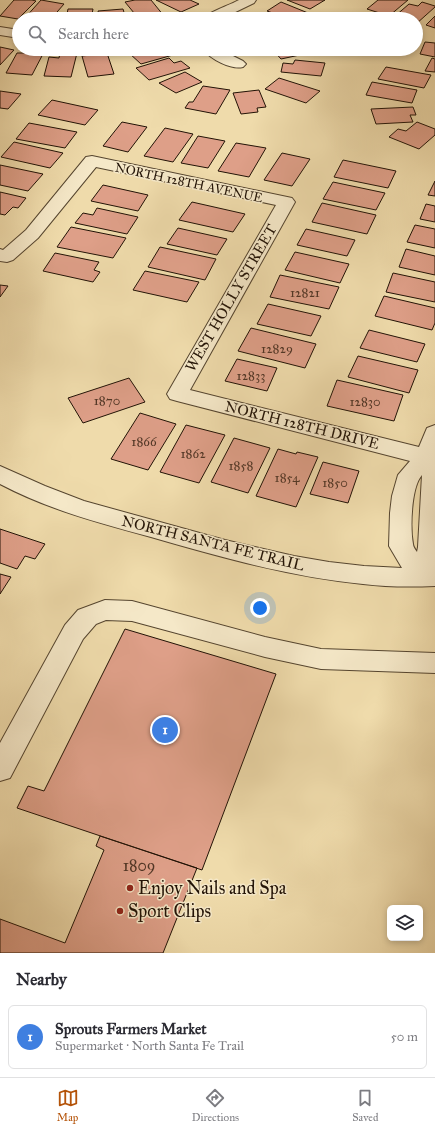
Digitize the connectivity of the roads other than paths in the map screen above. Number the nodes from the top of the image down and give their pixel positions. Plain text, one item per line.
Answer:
1 (249, 0) edge
2 (227, 12) edge
3 (0, 31) edge
4 (12, 33) edge
5 (220, 56) edge
6 (238, 64) dead end
7 (286, 202) joint
8 (3, 256) edge
9 (177, 394) joint
10 (435, 433) edge
11 (427, 457) junction
12 (0, 474) edge
13 (427, 577) edge
14 (435, 663) edge
15 (0, 769) edge

1 - 2 street
3 - 4 street
5 - 6 street
7 - 8 street, NORTH 128TH AVENUE
7 - 9 street, WEST HOLLY STREET
9 - 11 street, NORTH 128TH DRIVE
10 - 11 street
11 - 13 street
11 - 13 street
12 - 13 street, NORTH SANTA FE TRAIL
14 - 15 street

